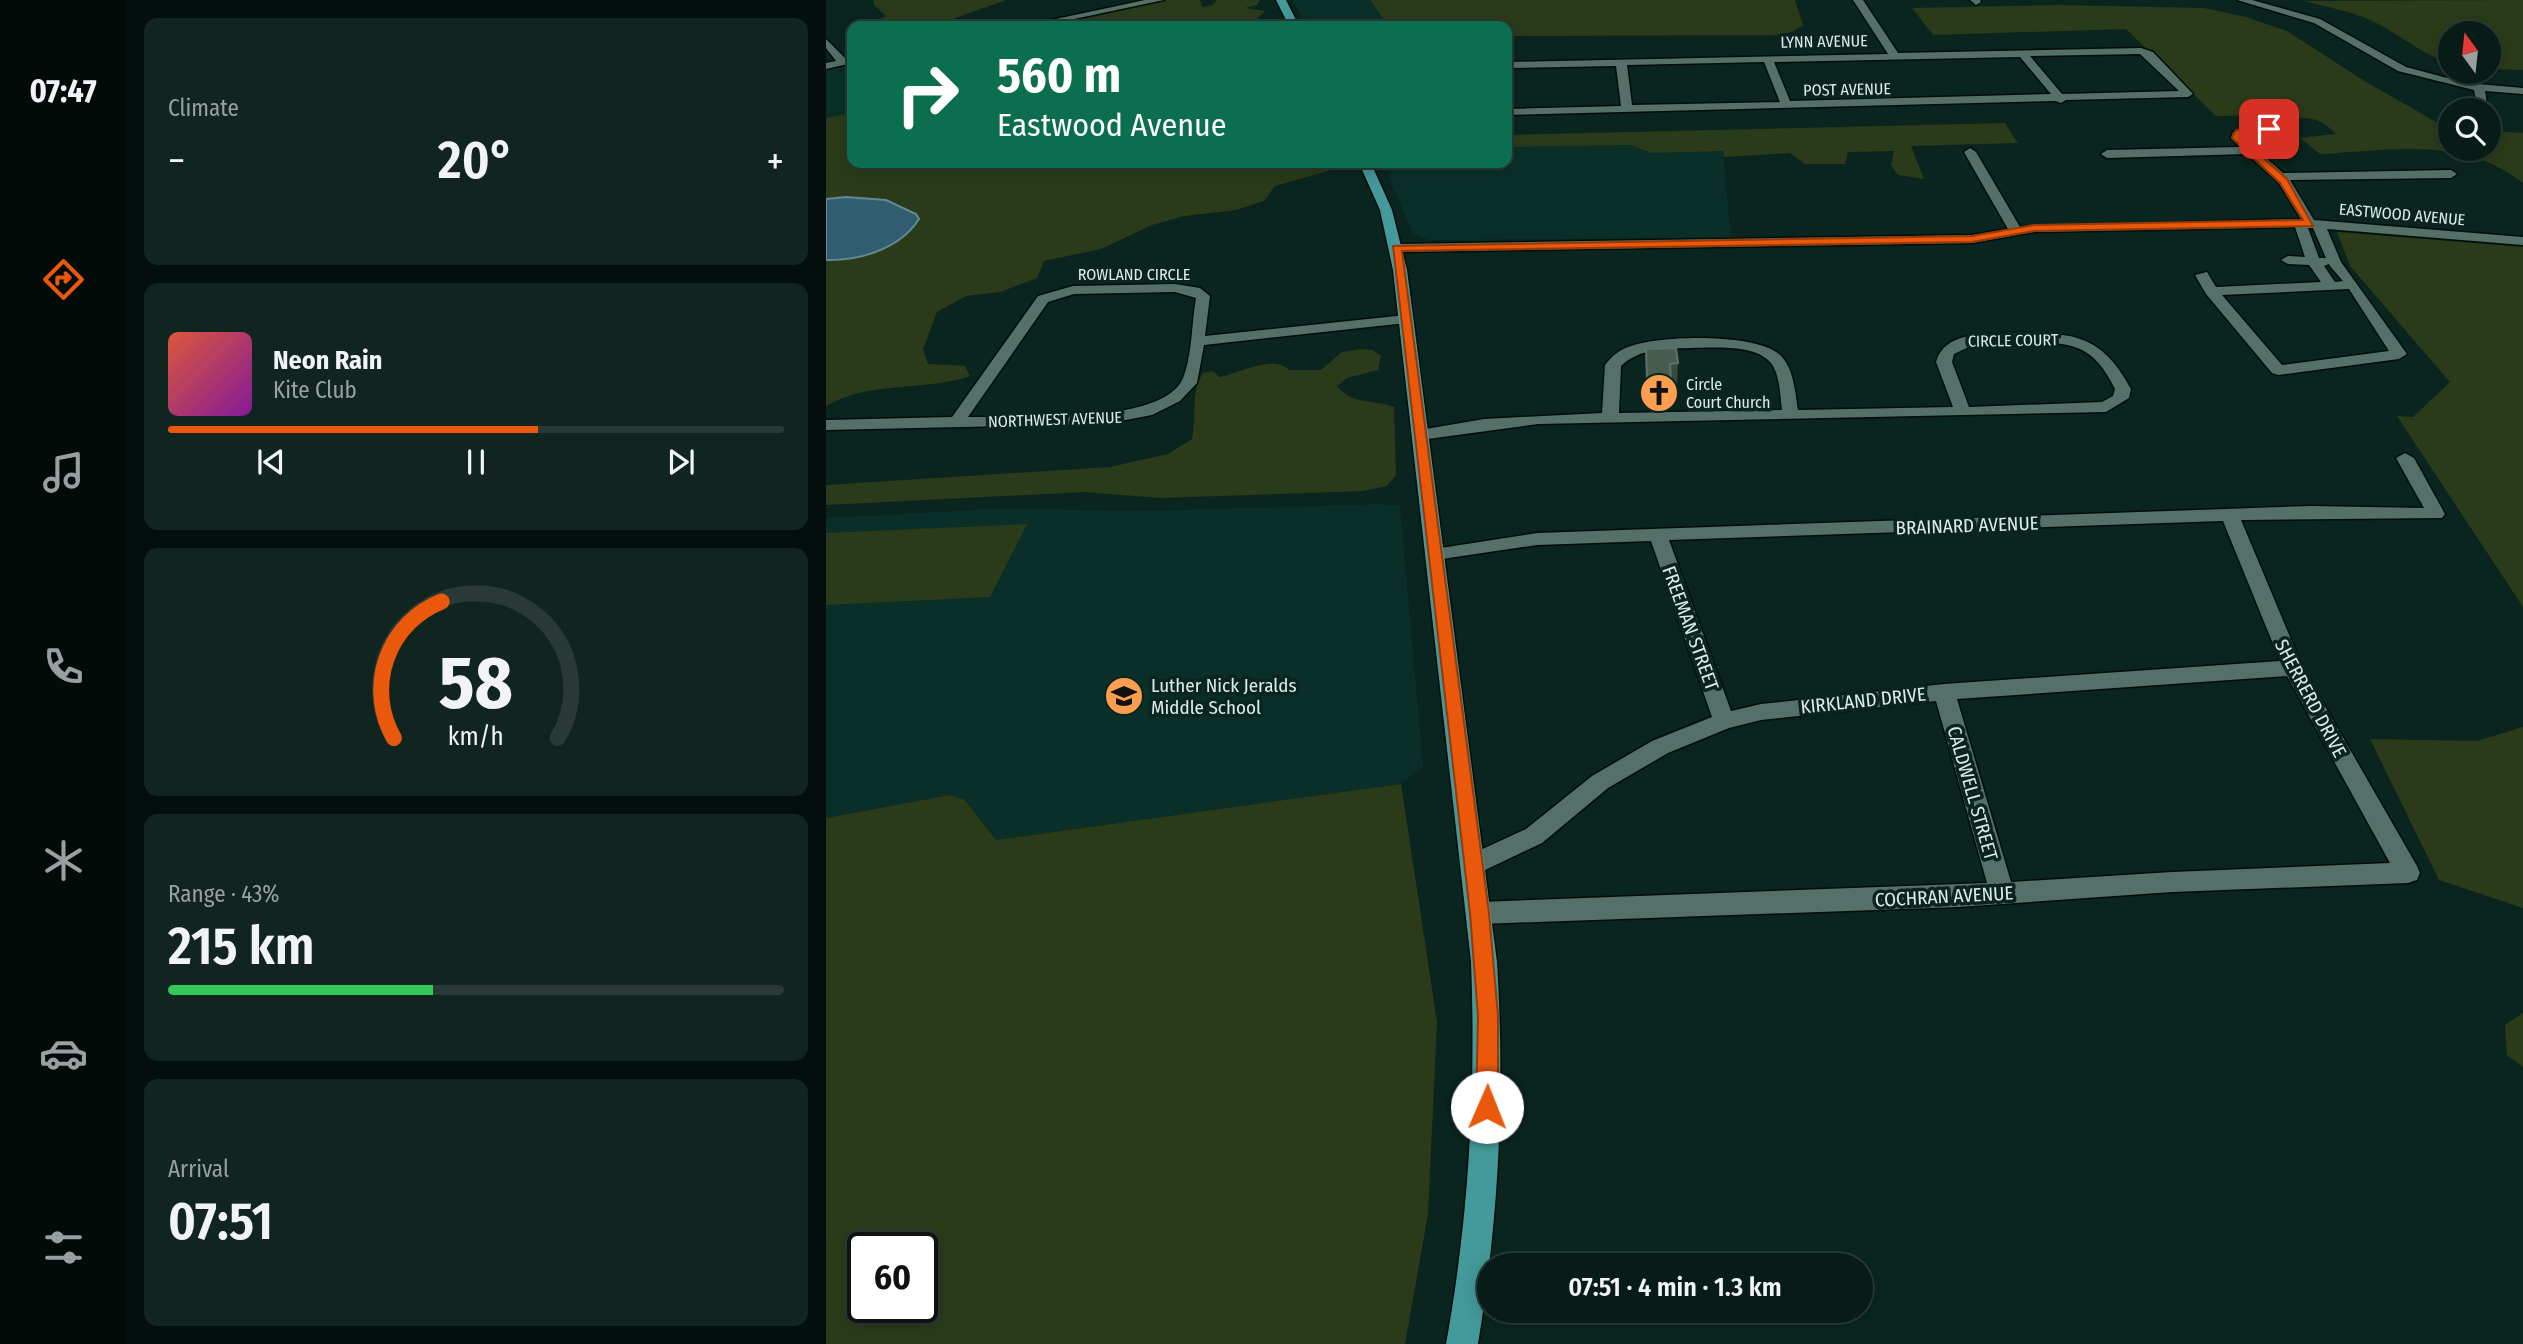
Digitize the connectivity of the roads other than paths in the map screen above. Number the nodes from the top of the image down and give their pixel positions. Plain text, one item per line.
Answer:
1 (1159, 0) edge
2 (1281, 0) edge
3 (1858, 0) edge
4 (2242, 0) edge
5 (2337, 17) dead end
6 (1053, 21) edge
7 (1292, 21) edge
8 (2317, 21) junction
9 (826, 42) edge
10 (2021, 52) junction
11 (1894, 55) junction
12 (1767, 58) junction
13 (847, 60) edge
14 (847, 61) edge
15 (1621, 62) junction
16 (1512, 65) edge
17 (826, 66) edge
18 (2479, 88) junction
19 (2523, 91) edge
20 (2188, 94) joint
21 (2481, 98) edge
22 (2061, 100) junction
23 (1787, 106) junction
24 (1627, 110) junction
25 (1512, 112) edge
26 (2269, 129) dead end
27 (2248, 150) junction
28 (1970, 152) dead end
29 (2107, 154) dead end
30 (1367, 168) edge
31 (2451, 174) dead end
32 (2280, 177) junction
33 (2309, 224) junction
34 (2016, 231) junction
35 (2523, 241) edge
36 (1397, 248) junction
37 (2288, 260) dead end
38 (2314, 262) junction
39 (2335, 263) junction
40 (2202, 275) dead end
41 (2353, 285) junction
42 (2331, 286) junction
43 (2211, 291) junction
44 (1406, 319) junction
45 (1199, 341) junction
46 (1963, 412) junction
47 (1791, 416) junction
48 (1610, 419) junction
49 (956, 422) junction
50 (826, 425) edge
51 (1420, 435) junction
52 (2405, 458) dead end
53 (2230, 516) junction
54 (1658, 535) junction
55 (1435, 554) junction
56 (2292, 668) junction
57 (1944, 692) junction
58 (1724, 721) junction
59 (1474, 864) junction
60 (2408, 873) joint
61 (2002, 894) junction
62 (1480, 913) junction
63 (1462, 1344) edge

1 - 6 street
2 - 7 main road
3 - 11 street
4 - 8 street
5 - 8 street
8 - 18 street
9 - 13 street
10 - 11 street, LYNN AVENUE
10 - 20 street, LYNN AVENUE
10 - 22 street
11 - 12 street, LYNN AVENUE
12 - 15 street, LYNN AVENUE
12 - 23 street
14 - 17 street
15 - 16 street, LYNN AVENUE
15 - 24 street
18 - 19 street
18 - 21 street
20 - 22 street, POST AVENUE
22 - 23 street, POST AVENUE
23 - 24 street, POST AVENUE
24 - 25 street, POST AVENUE
26 - 27 street
27 - 29 street
27 - 32 street
28 - 34 street
30 - 36 main road
31 - 32 street
32 - 33 street
33 - 34 street, EASTWOOD AVENUE
33 - 35 street, EASTWOOD AVENUE
33 - 38 street
33 - 39 street
34 - 36 street, EASTWOOD AVENUE
36 - 44 main road
37 - 38 street
38 - 39 street
38 - 42 street
39 - 41 street
40 - 43 street
41 - 42 street
41 - 43 street
42 - 43 street
44 - 45 street
44 - 51 main road
45 - 49 street, NORTHWEST AVENUE
45 - 49 street, ROWLAND CIRCLE
46 - 46 street, CIRCLE COURT
46 - 47 street, CIRCLE COURT
47 - 48 street, CIRCLE COURT
47 - 48 street
48 - 51 street, CIRCLE COURT
49 - 50 street, NORTHWEST AVENUE
51 - 55 main road
52 - 53 street, BRAINARD AVENUE
53 - 54 street, BRAINARD AVENUE
53 - 56 street, SHERRERD DRIVE
54 - 55 street, BRAINARD AVENUE
54 - 58 street, FREEMAN STREET
55 - 59 main road
56 - 57 street, KIRKLAND DRIVE
56 - 60 street, SHERRERD DRIVE
57 - 58 street, KIRKLAND DRIVE
57 - 61 street, CALDWELL STREET
58 - 59 street, KIRKLAND DRIVE
59 - 62 main road
60 - 61 street, COCHRAN AVENUE
61 - 62 street, COCHRAN AVENUE
62 - 63 main road

